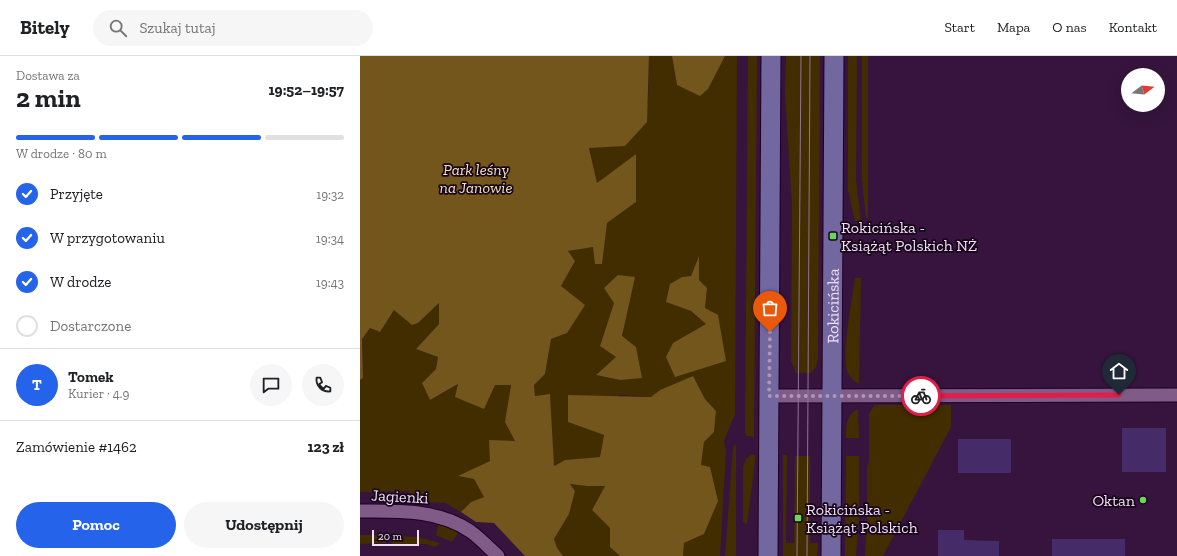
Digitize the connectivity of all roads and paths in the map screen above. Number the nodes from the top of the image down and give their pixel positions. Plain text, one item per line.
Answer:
1 (771, 56) edge
2 (834, 56) edge
3 (1177, 395) edge
4 (769, 396) junction
5 (832, 396) junction
6 (360, 511) edge
7 (498, 556) edge
8 (768, 556) edge
9 (831, 556) edge

1 - 4 main road
2 - 5 main road, Rokicińska
3 - 5 street
4 - 5 street
4 - 8 main road
5 - 9 main road, Rokicińska
6 - 7 street, Jagienki

